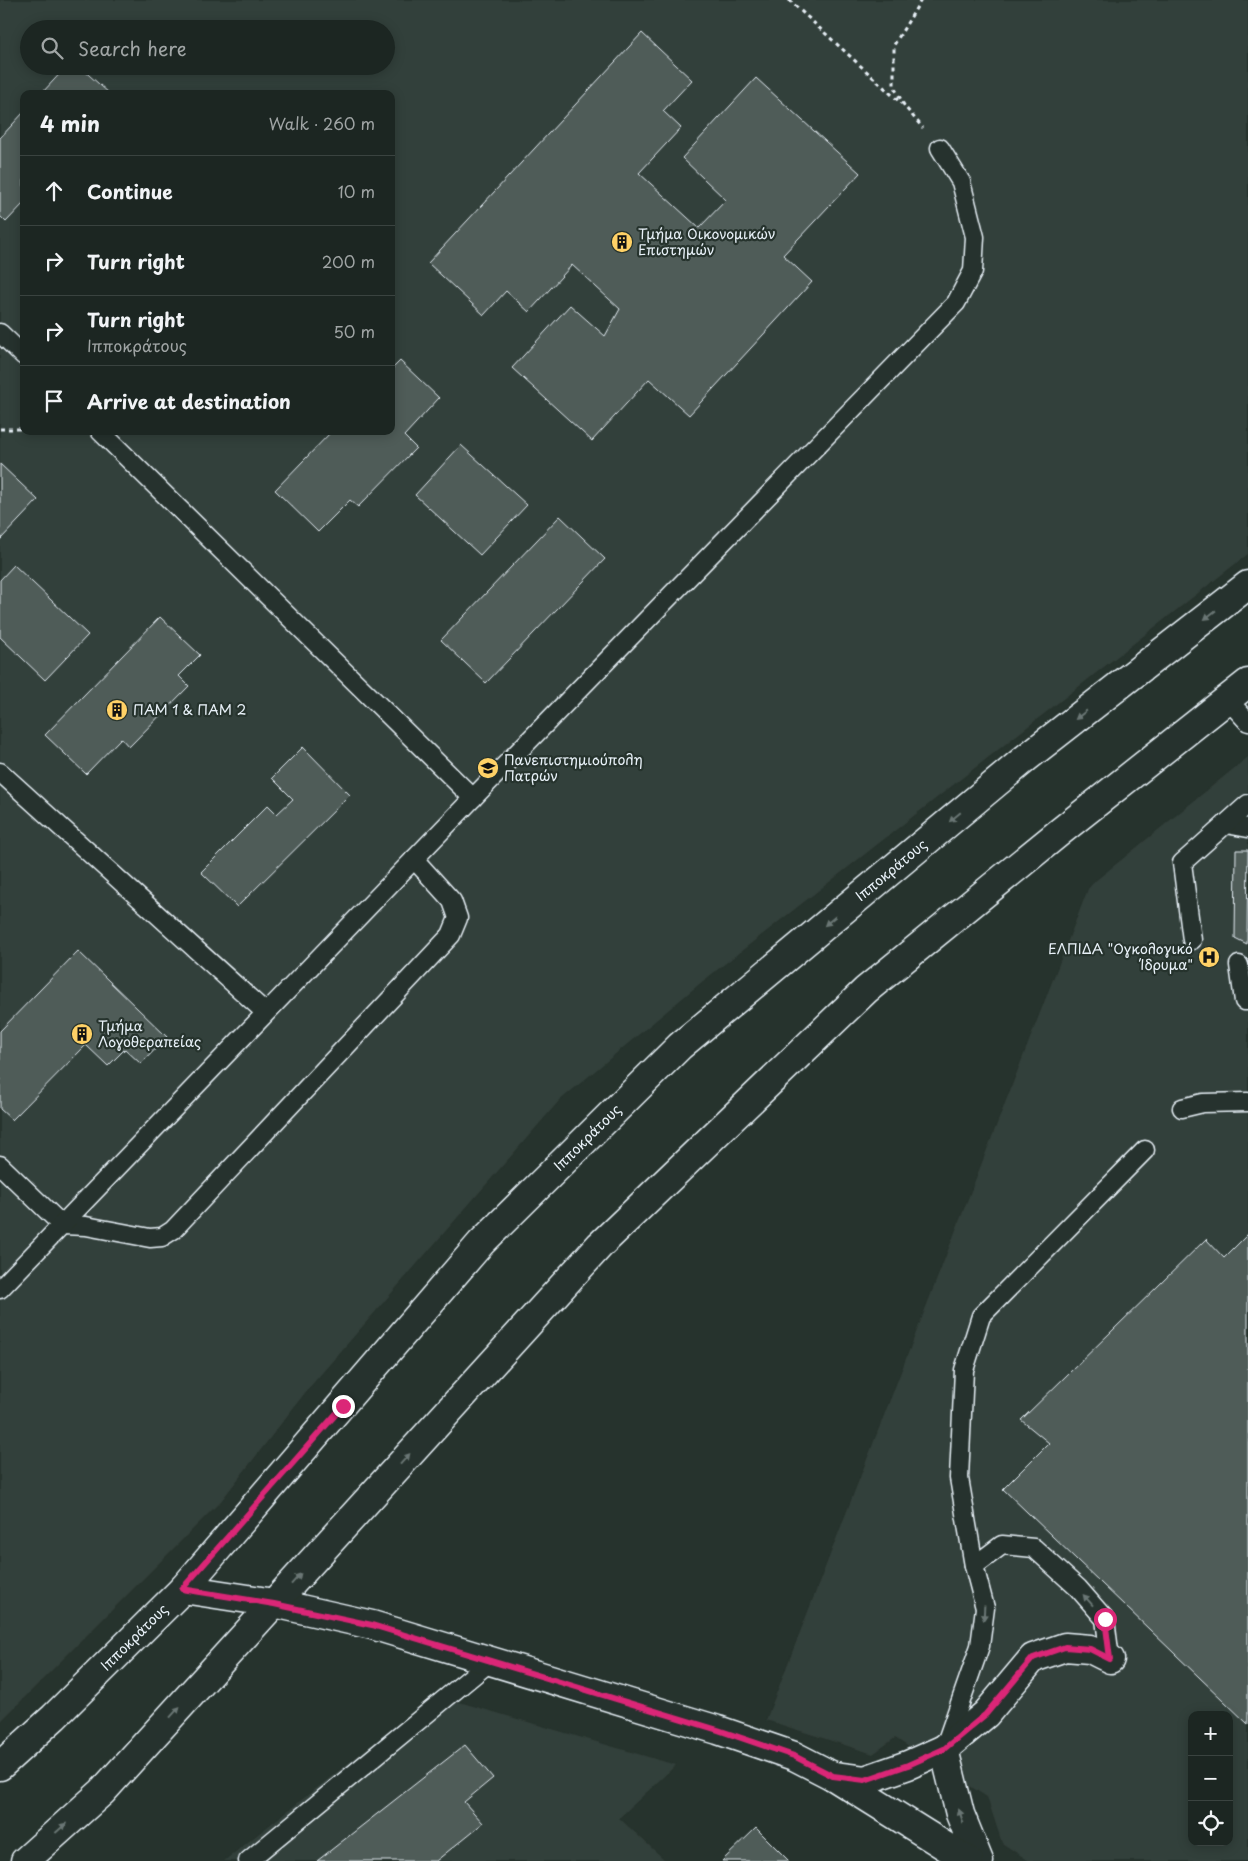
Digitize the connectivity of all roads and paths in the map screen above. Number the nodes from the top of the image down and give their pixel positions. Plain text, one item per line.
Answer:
1 (789, 0) edge
2 (921, 0) edge
3 (904, 106) junction
4 (940, 148) joint
5 (0, 333) edge
6 (20, 352) edge
7 (0, 429) edge
8 (20, 429) edge
9 (104, 435) edge
10 (1248, 585) edge
11 (1238, 692) edge
12 (1248, 722) edge
13 (0, 772) edge
14 (472, 798) junction
15 (1248, 804) edge
16 (1226, 824) junction
17 (1248, 828) edge
18 (414, 859) junction
19 (1192, 940) dead end
20 (1238, 966) dead end
21 (1248, 1001) edge
22 (265, 1012) junction
23 (1248, 1102) edge
24 (1182, 1108) dead end
25 (1144, 1150) dead end
26 (0, 1165) edge
27 (62, 1225) junction
28 (0, 1288) edge
29 (974, 1566) junction
30 (182, 1589) junction
31 (274, 1604) junction
32 (1110, 1659) joint
33 (492, 1660) junction
34 (944, 1749) junction
35 (0, 1766) edge
36 (833, 1776) junction
37 (25, 1861) edge
38 (248, 1861) edge
39 (969, 1861) edge
40 (979, 1861) edge

1 - 3 path
2 - 3 path
3 - 4 path
4 - 14 lane
5 - 6 lane
7 - 8 path
9 - 14 lane
10 -> 30 street, Ιπποκράτους
11 - 12 lane
31 -> 11 street
13 - 22 lane
14 - 18 lane
15 - 16 lane
16 - 17 lane
16 - 19 lane
18 - 22 lane
18 - 27 lane
20 - 21 lane
22 - 27 lane
23 - 24 lane
25 - 29 lane
26 - 27 lane
27 - 28 lane
32 -> 29 lane
29 -> 34 lane
30 - 31 street
30 - 35 street, Ιπποκράτους
31 - 33 street
37 -> 31 street
32 - 34 street
33 - 36 street
33 - 38 lane
34 - 36 street
40 -> 34 street
36 - 39 street

